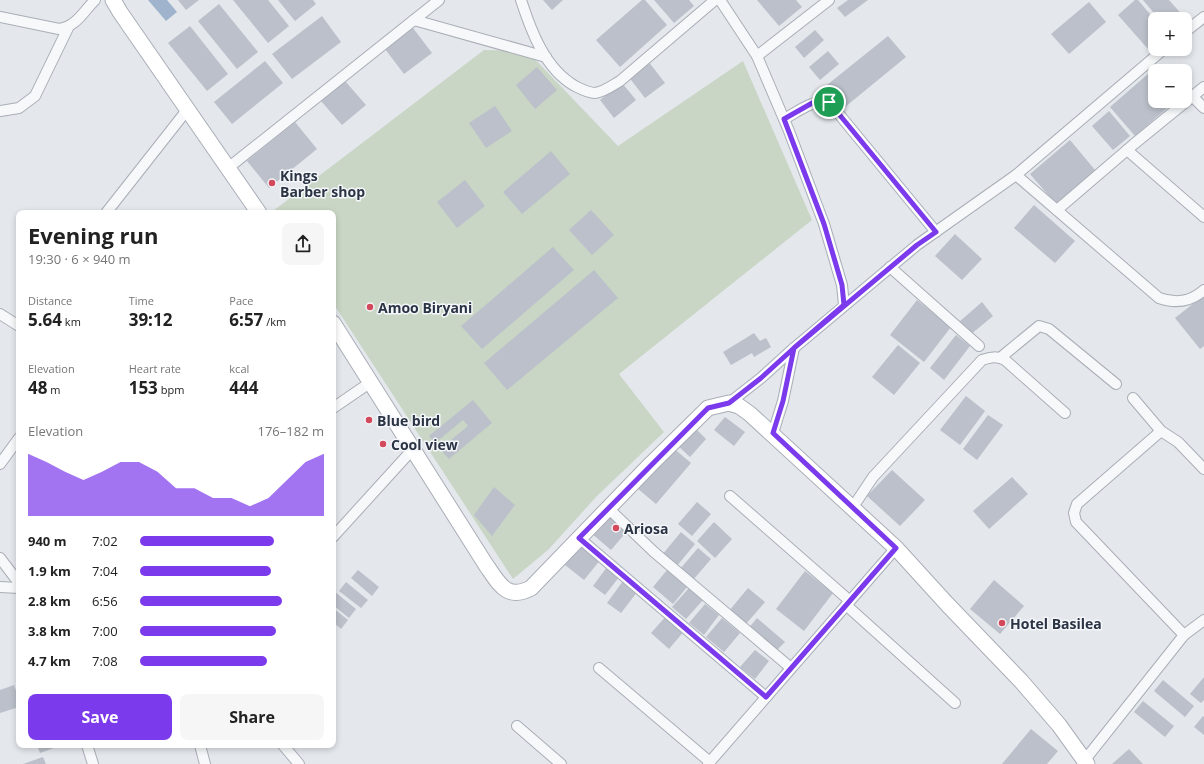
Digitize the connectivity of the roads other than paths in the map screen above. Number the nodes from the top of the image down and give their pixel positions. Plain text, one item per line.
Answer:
1 (95, 0) edge
2 (113, 0) edge
3 (439, 0) edge
4 (520, 0) edge
5 (715, 0) edge
6 (720, 0) edge
7 (829, 0) edge
8 (0, 17) edge
9 (1204, 17) edge
10 (414, 20) junction
11 (1192, 26) edge
12 (68, 28) junction
13 (757, 56) junction
14 (1156, 56) edge
15 (546, 57) junction
16 (1204, 87) edge
17 (1193, 97) junction
18 (1204, 108) edge
19 (0, 110) edge
20 (187, 110) junction
21 (784, 119) junction
22 (1127, 150) junction
23 (228, 168) junction
24 (1016, 175) junction
25 (108, 210) edge
26 (257, 210) edge
27 (1057, 210) junction
28 (1204, 217) edge
29 (936, 232) junction
30 (890, 267) junction
31 (1204, 290) edge
32 (844, 305) junction
33 (0, 314) edge
34 (16, 324) edge
35 (336, 328) edge
36 (979, 346) dead end
37 (794, 348) junction
38 (1000, 358) junction
39 (371, 382) junction
40 (1116, 384) dead end
41 (1133, 398) dead end
42 (729, 403) junction
43 (336, 406) edge
44 (1065, 413) dead end
45 (1161, 431) junction
46 (773, 433) junction
47 (16, 442) edge
48 (413, 449) junction
49 (2, 458) edge
50 (1204, 469) edge
51 (730, 496) dead end
52 (853, 507) junction
53 (608, 509) junction
54 (336, 534) edge
55 (579, 538) junction
56 (896, 548) junction
57 (0, 558) edge
58 (16, 579) edge
59 (0, 587) edge
60 (16, 588) edge
61 (848, 603) junction
62 (1204, 620) edge
63 (1184, 635) junction
64 (599, 668) dead end
65 (791, 668) junction
66 (766, 697) junction
67 (955, 703) dead end
68 (517, 726) dead end
69 (88, 748) edge
70 (201, 748) edge
71 (286, 748) edge
72 (1085, 762) edge
73 (709, 763) edge
74 (93, 764) edge
75 (205, 764) edge
76 (299, 764) edge
77 (561, 764) edge

1 - 12 street
2 - 20 street
3 - 10 street
4 - 15 street
5 - 15 street
6 - 13 street
7 - 13 street
8 - 12 street
9 - 11 street
10 - 15 street
10 - 23 street
12 - 19 street
13 - 21 street
14 - 24 street
16 - 17 street
17 - 18 street
17 - 22 street
20 - 23 street
20 - 25 street
21 - 29 street
21 - 32 street
22 - 27 street
22 - 28 street
23 - 26 street
24 - 27 street
24 - 29 street
27 - 31 street
29 - 30 street
30 - 32 street
30 - 36 street
32 - 37 street
33 - 34 street
35 - 39 street
37 - 42 street
37 - 46 street
38 - 40 street
38 - 44 street
38 - 52 street
39 - 43 street
39 - 48 street
41 - 45 street
42 - 46 street
42 - 53 street
45 - 50 street
45 - 63 street
46 - 52 street
47 - 49 street
48 - 54 street
48 - 55 street
51 - 61 street
52 - 56 street
53 - 55 street
53 - 65 street
55 - 66 street
56 - 61 street
56 - 72 street
57 - 58 street
59 - 60 street
61 - 65 street
61 - 67 street
62 - 63 street
63 - 72 street
64 - 73 street
65 - 66 street
66 - 73 street
68 - 77 street
69 - 74 street
70 - 75 street
71 - 76 street

